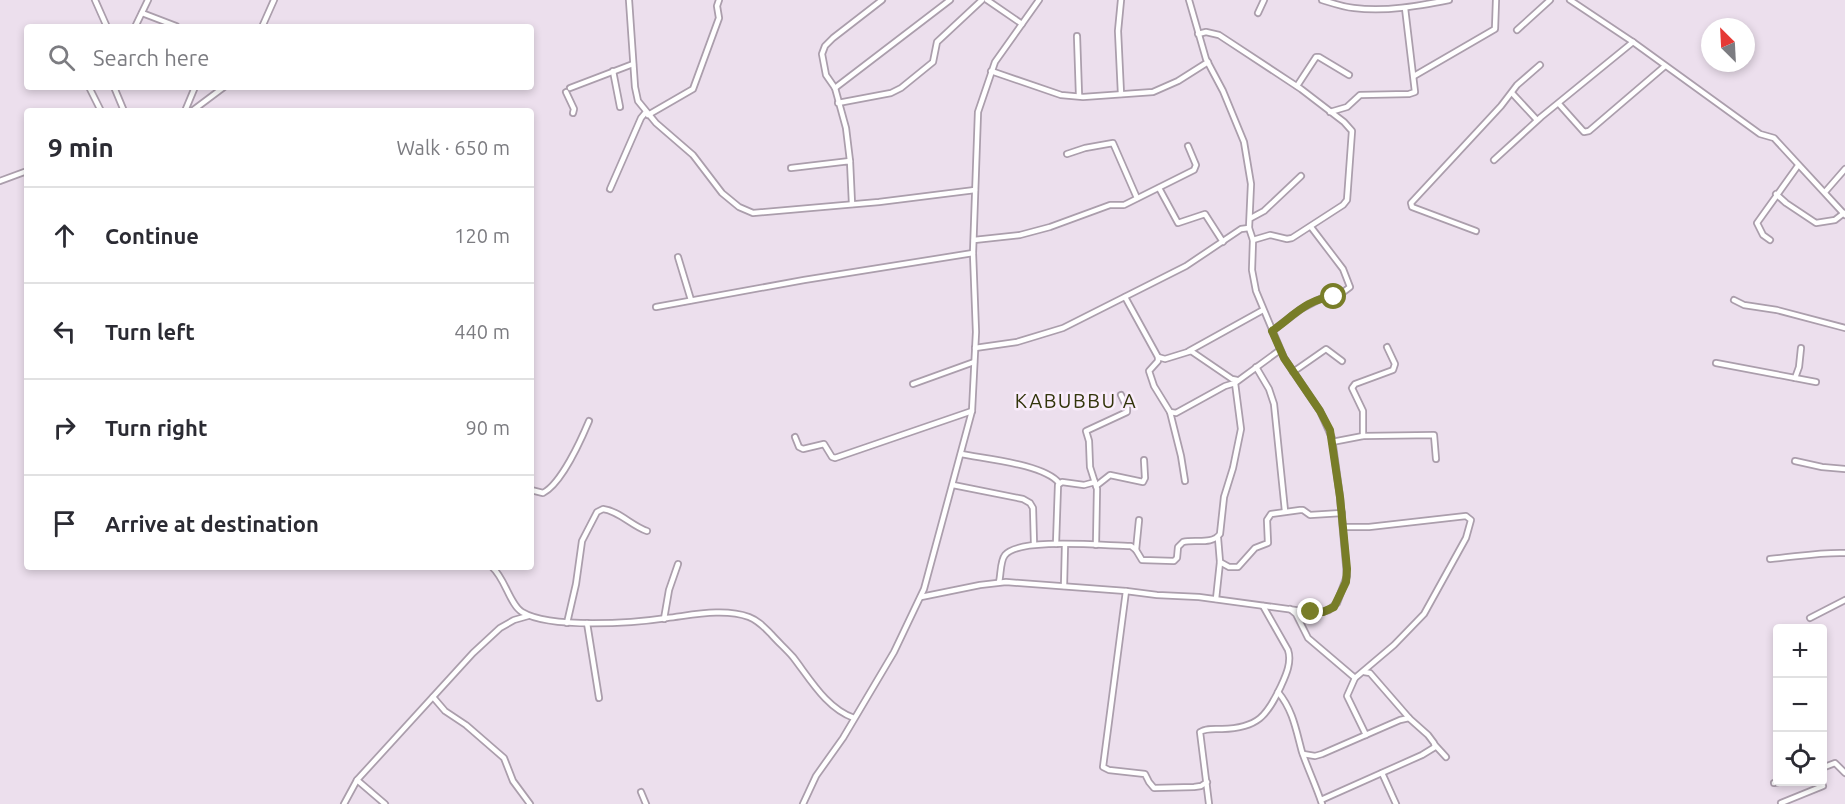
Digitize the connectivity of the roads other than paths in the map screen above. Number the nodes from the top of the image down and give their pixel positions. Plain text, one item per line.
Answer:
1 (94, 0) edge
2 (103, 0) edge
3 (148, 0) edge
4 (274, 0) edge
5 (629, 0) edge
6 (719, 0) edge
7 (882, 0) edge
8 (950, 0) edge
9 (982, 0) edge
10 (987, 0) edge
11 (1039, 0) edge
12 (1120, 0) edge
13 (1189, 0) edge
14 (1264, 0) edge
15 (1322, 0) edge
16 (1374, 0) edge
17 (1449, 0) edge
18 (1496, 0) edge
19 (1550, 0) edge
20 (1569, 0) edge
21 (1422, 3) edge
22 (98, 7) junction
23 (1405, 8) junction
24 (1375, 9) junction
25 (142, 13) junction
26 (1258, 13) dead end
27 (106, 24) edge
28 (136, 24) edge
29 (171, 24) edge
30 (263, 24) edge
31 (1022, 24) junction
32 (1517, 30) dead end
33 (1198, 34) junction
34 (1077, 36) dead end
35 (1633, 42) junction
36 (1208, 62) junction
37 (633, 64) junction
38 (1540, 65) dead end
39 (1665, 66) junction
40 (613, 71) junction
41 (991, 71) junction
42 (1350, 75) dead end
43 (1414, 76) junction
44 (1297, 86) junction
45 (835, 88) junction
46 (90, 90) edge
47 (115, 90) edge
48 (194, 90) edge
49 (220, 90) edge
50 (1512, 93) junction
51 (1121, 94) junction
52 (1079, 95) junction
53 (838, 103) junction
54 (1559, 104) junction
55 (620, 107) dead end
56 (100, 108) edge
57 (124, 108) edge
58 (186, 108) edge
59 (196, 108) edge
60 (1330, 112) junction
61 (573, 113) dead end
62 (647, 114) junction
63 (1537, 120) junction
64 (1188, 146) dead end
65 (1067, 154) dead end
66 (1494, 160) dead end
67 (850, 161) junction
68 (1797, 167) dead end
69 (790, 168) dead end
70 (1845, 169) edge
71 (24, 172) edge
72 (1301, 176) dead end
73 (0, 181) edge
74 (1160, 188) junction
75 (610, 189) dead end
76 (975, 190) junction
77 (1825, 192) junction
78 (1776, 194) junction
79 (1137, 198) junction
80 (852, 204) junction
81 (1844, 214) edge
82 (1251, 218) junction
83 (1311, 227) junction
84 (1249, 228) junction
85 (1476, 231) dead end
86 (974, 240) junction
87 (1253, 240) junction
88 (1770, 240) dead end
89 (1223, 242) junction
90 (973, 253) junction
91 (678, 257) dead end
92 (1125, 297) junction
93 (691, 300) junction
94 (1734, 300) dead end
95 (656, 307) dead end
96 (1263, 310) junction
97 (1845, 328) edge
98 (1272, 331) junction
99 (1387, 347) dead end
100 (975, 348) junction
101 (1801, 348) dead end
102 (1280, 350) junction
103 (1189, 351) junction
104 (1157, 360) junction
105 (1342, 361) dead end
106 (974, 362) junction
107 (1716, 363) dead end
108 (1256, 367) junction
109 (1293, 372) junction
110 (1795, 378) junction
111 (1233, 382) junction
112 (1816, 382) dead end
113 (913, 384) dead end
114 (1121, 395) dead end
115 (972, 411) junction
116 (1170, 412) junction
117 (589, 421) dead end
118 (1363, 436) junction
119 (795, 437) dead end
120 (1332, 442) junction
121 (961, 454) junction
122 (1436, 459) dead end
123 (1144, 460) dead end
124 (1795, 461) dead end
125 (1845, 469) edge
126 (1185, 481) dead end
127 (1059, 483) junction
128 (1096, 484) junction
129 (953, 485) junction
130 (534, 491) edge
131 (1285, 511) junction
132 (1342, 513) junction
133 (1139, 520) dead end
134 (1344, 527) junction
135 (647, 531) dead end
136 (1218, 538) junction
137 (1034, 544) junction
138 (1056, 544) junction
139 (1065, 545) junction
140 (1096, 545) junction
141 (1136, 550) junction
142 (1845, 553) edge
143 (1770, 559) dead end
144 (1220, 562) junction
145 (678, 564) dead end
146 (495, 570) edge
147 (999, 582) junction
148 (1064, 586) junction
149 (1126, 591) junction
150 (921, 597) junction
151 (1216, 600) junction
152 (1845, 600) edge
153 (1263, 606) junction
154 (517, 609) junction
155 (1290, 609) junction
156 (530, 616) junction
157 (1810, 618) dead end
158 (664, 619) junction
159 (514, 620) junction
160 (567, 622) junction
161 (587, 623) junction
162 (1364, 672) junction
163 (1355, 678) junction
164 (1278, 692) junction
165 (433, 697) junction
166 (599, 698) dead end
167 (854, 718) junction
168 (1410, 719) junction
169 (1366, 735) junction
170 (1435, 745) junction
171 (1303, 754) junction
172 (1446, 757) dead end
173 (1827, 766) edge
174 (1382, 773) junction
175 (1845, 773) edge
176 (357, 780) junction
177 (1207, 782) junction
178 (1823, 786) edge
179 (641, 792) dead end
180 (1321, 802) edge
181 (1781, 803) edge
182 (344, 804) edge
183 (385, 804) edge
184 (530, 804) edge
185 (646, 804) edge
186 (802, 804) edge
187 (1209, 804) edge
188 (1395, 804) edge

1 - 22 street
2 - 22 street
3 - 25 street
4 - 30 street
5 - 37 street
6 - 62 street
7 - 45 street
8 - 45 street
9 - 53 street
10 - 31 street
11 - 31 street
12 - 51 street
13 - 33 street
14 - 26 street
15 - 24 street
16 - 24 street
17 - 21 street
18 - 43 street
19 - 32 street
20 - 35 street
21 - 23 street
22 - 27 street
23 - 24 street
23 - 43 street
25 - 28 street
25 - 29 street
31 - 41 street
33 - 36 street
33 - 44 street
34 - 52 street
35 - 39 street
35 - 54 street
36 - 51 street
36 - 82 street
37 - 40 street
37 - 62 street
38 - 50 street
39 - 54 street
39 - 77 street
40 - 55 street
40 - 61 street
41 - 52 street
41 - 76 street
42 - 44 street
43 - 60 street
44 - 60 street
45 - 53 street
46 - 56 street
47 - 57 street
48 - 58 street
49 - 59 street
50 - 63 street
50 - 85 street
51 - 52 street
53 - 67 street
54 - 63 street
60 - 83 street
62 - 75 street
62 - 80 street
63 - 66 street
64 - 74 street
65 - 79 street
67 - 69 street
67 - 80 street
68 - 78 street
70 - 77 street
71 - 73 street
72 - 82 street
74 - 79 street
74 - 89 street
76 - 80 street
76 - 86 street
77 - 81 street
78 - 81 street
78 - 88 street
79 - 86 street
82 - 84 street
83 - 87 street
83 - 98 street
84 - 87 street
84 - 89 street
86 - 90 street
87 - 96 street
89 - 92 street
90 - 93 street
90 - 100 street
91 - 93 street
92 - 100 street
92 - 104 street
93 - 95 street
94 - 97 street
96 - 98 street
96 - 103 street
98 - 102 street
99 - 118 street
100 - 106 street
101 - 110 street
102 - 108 street
102 - 109 street
103 - 104 street
103 - 111 street
104 - 116 street
105 - 109 street
106 - 113 street
106 - 115 street
107 - 110 street
108 - 111 street
108 - 131 street
109 - 120 street
110 - 112 street
111 - 116 street
111 - 136 street
114 - 128 street
115 - 119 street
115 - 121 street
116 - 126 street
117 - 130 street
118 - 120 street
118 - 122 street
120 - 132 street
121 - 127 street
121 - 129 street
123 - 128 street
124 - 125 street
127 - 128 street
127 - 138 street
128 - 140 street
129 - 137 street
129 - 150 street
131 - 132 street
131 - 144 street
132 - 134 street
133 - 141 street
134 - 155 street
134 - 162 street
135 - 160 street
136 - 141 street
136 - 144 street
137 - 138 street
137 - 147 street
138 - 139 street
139 - 140 street
139 - 148 street
140 - 141 street
142 - 143 street
144 - 151 street
145 - 158 street
146 - 154 street
147 - 148 street
147 - 150 street
148 - 149 street
149 - 151 street
149 - 177 street
150 - 167 street
151 - 153 street
152 - 157 street
153 - 155 street
153 - 164 street
154 - 156 street
154 - 159 street
155 - 163 street
156 - 159 street
156 - 160 street
158 - 161 street
158 - 167 street
159 - 165 street
160 - 161 street
161 - 166 street
162 - 163 street
162 - 168 street
163 - 169 street
164 - 171 street
164 - 177 street
165 - 176 street
165 - 184 street
167 - 186 street
168 - 169 street
168 - 170 street
169 - 171 street
170 - 172 street
170 - 174 street
171 - 180 street
173 - 175 street
174 - 180 street
174 - 188 street
176 - 182 street
176 - 183 street
177 - 187 street
178 - 181 street
179 - 185 street

